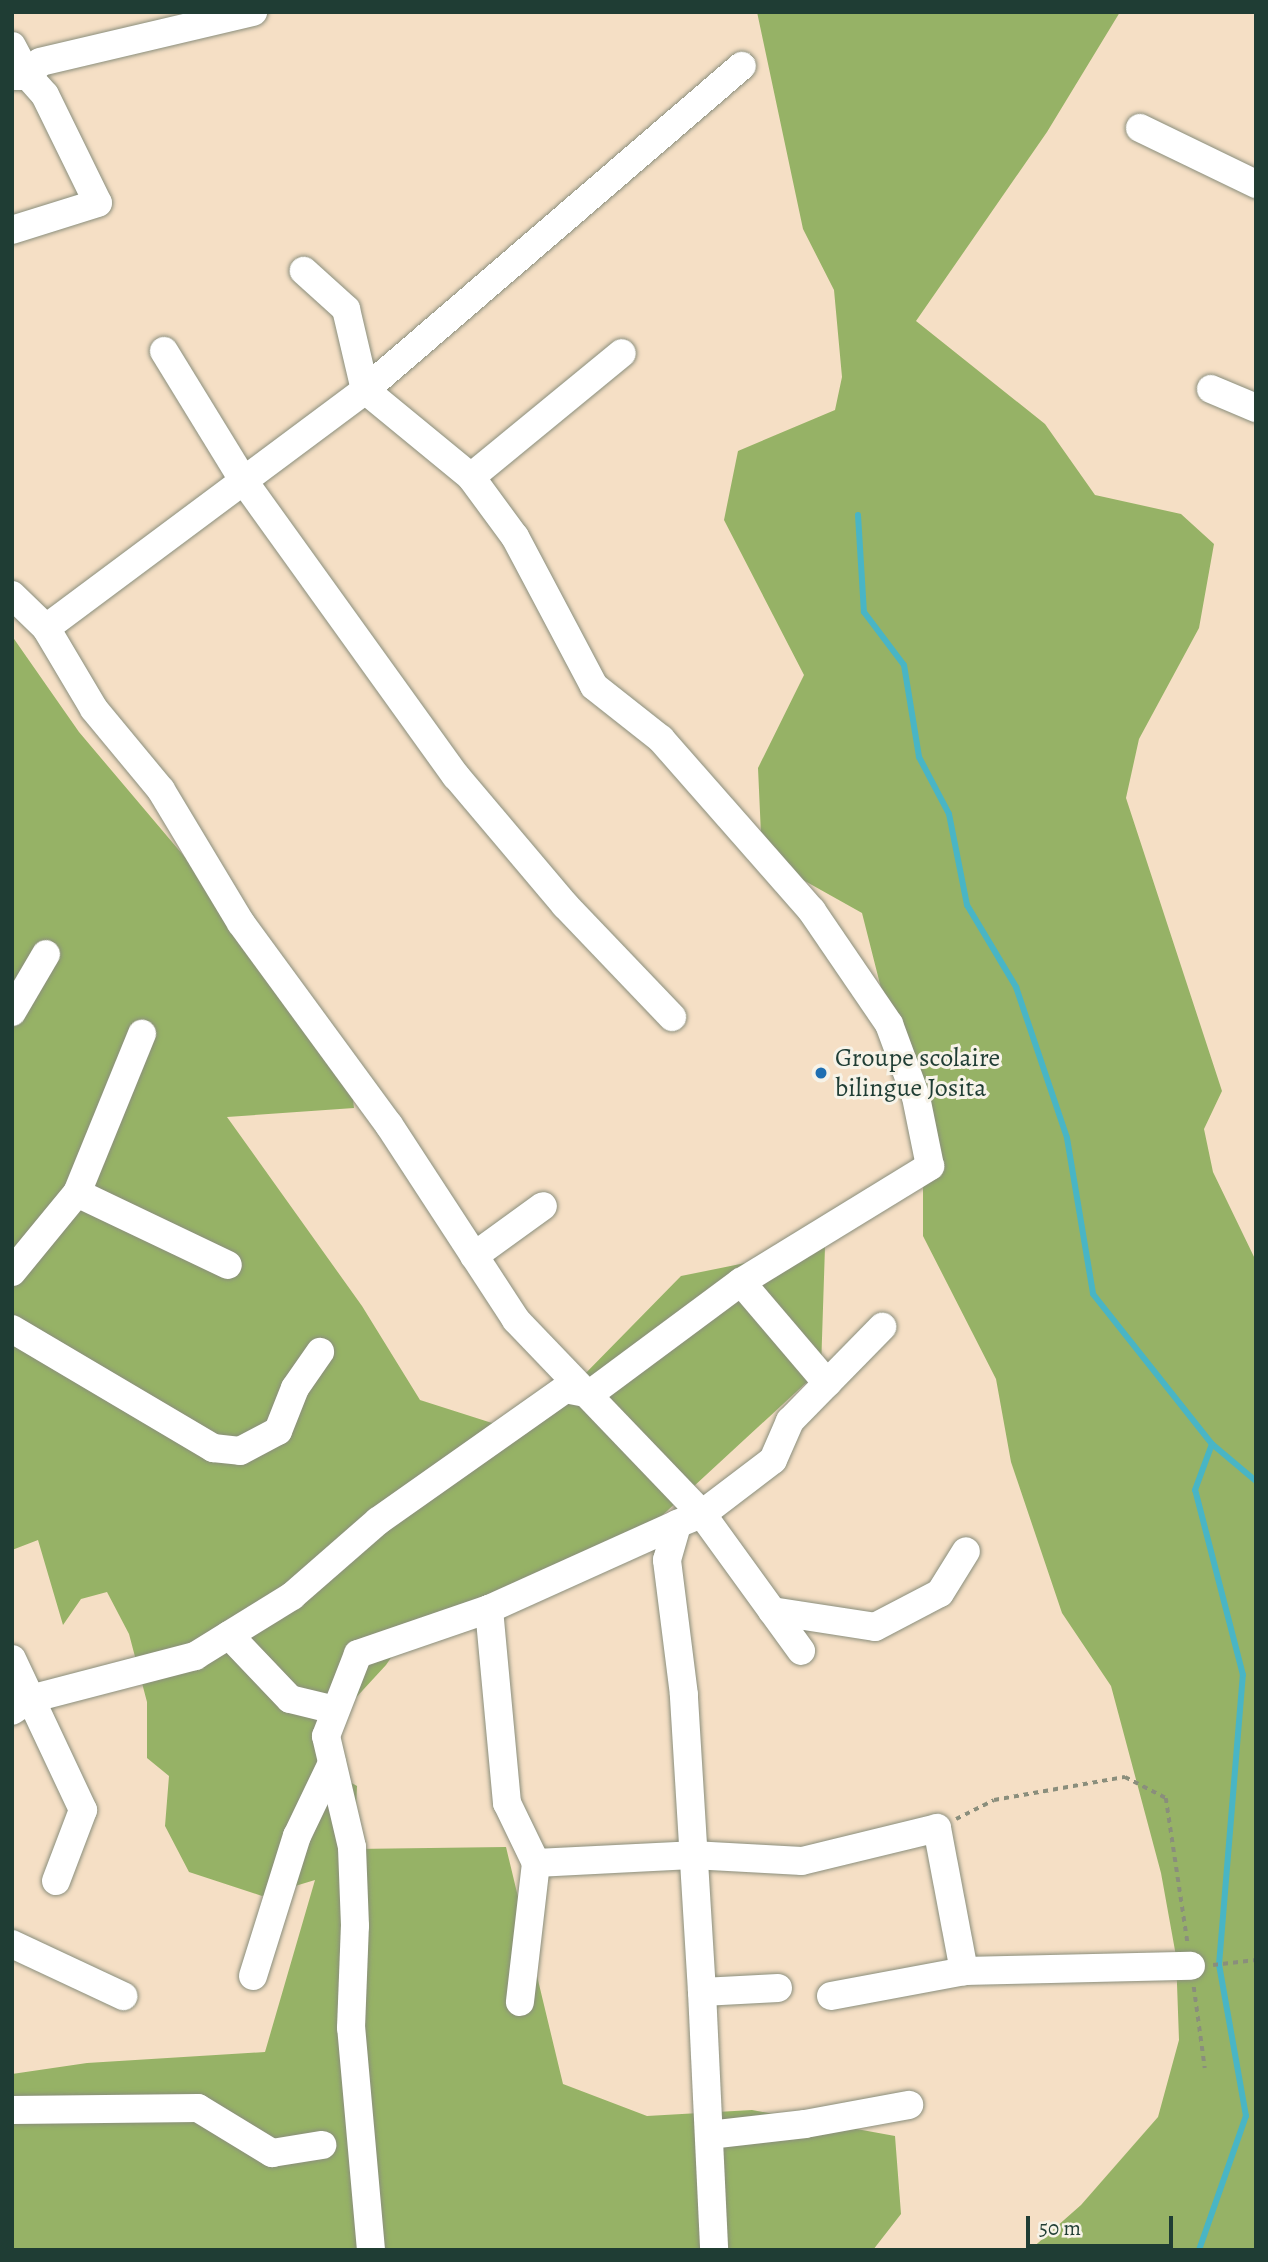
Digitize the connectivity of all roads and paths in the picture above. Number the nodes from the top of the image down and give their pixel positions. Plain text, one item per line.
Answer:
1 (253, 12) edge
2 (12, 46) edge
3 (742, 66) dead end
4 (20, 76) edge
5 (1140, 128) dead end
6 (1256, 184) edge
7 (12, 230) edge
8 (304, 271) dead end
9 (163, 351) dead end
10 (622, 354) dead end
11 (1211, 388) dead end
12 (365, 390) junction
13 (1256, 408) edge
14 (471, 477) junction
15 (243, 480) junction
16 (12, 595) edge
17 (46, 628) junction
18 (46, 954) dead end
19 (12, 1012) edge
20 (673, 1017) dead end
21 (142, 1034) dead end
22 (78, 1192) junction
23 (543, 1206) dead end
24 (474, 1256) junction
25 (228, 1265) dead end
26 (12, 1272) edge
27 (741, 1282) junction
28 (882, 1327) dead end
29 (12, 1329) edge
30 (320, 1352) dead end
31 (827, 1383) junction
32 (590, 1394) junction
33 (689, 1519) junction
34 (965, 1552) dead end
35 (489, 1609) junction
36 (772, 1611) junction
37 (229, 1635) junction
38 (801, 1651) dead end
39 (12, 1659) edge
40 (21, 1705) edge
41 (335, 1710) junction
42 (332, 1763) junction
43 (937, 1828) junction
44 (692, 1855) junction
45 (536, 1863) junction
46 (56, 1881) dead end
47 (12, 1944) edge
48 (1256, 1960) edge
49 (1191, 1966) junction
50 (964, 1971) junction
51 (253, 1976) dead end
52 (778, 1988) dead end
53 (702, 1992) junction
54 (122, 1996) dead end
55 (831, 1996) dead end
56 (520, 2003) dead end
57 (1205, 2068) dead end
58 (909, 2105) dead end
59 (12, 2110) edge
60 (709, 2135) junction
61 (322, 2145) dead end
62 (370, 2250) edge
63 (714, 2250) edge

1 - 4 street
2 - 4 street
3 - 12 street
4 - 7 street
5 - 6 street
8 - 12 street
9 - 15 street
10 - 14 street
11 - 13 street
12 - 14 street
12 - 15 street
14 - 27 street
15 - 17 street
15 - 20 street
16 - 17 street
17 - 24 street
18 - 19 street
21 - 22 street
22 - 25 street
22 - 26 street
23 - 24 street
24 - 32 street
27 - 31 street
27 - 32 street
28 - 31 street
29 - 30 street
31 - 33 street
32 - 33 street
32 - 37 street
33 - 35 street
33 - 36 street
33 - 44 street
34 - 36 street
35 - 41 street
35 - 45 street
36 - 38 street
37 - 40 street
37 - 41 street
39 - 40 street
40 - 46 street
41 - 42 street
42 - 51 street
42 - 62 street
43 - 44 street
43 - 49 path
43 - 50 street
44 - 45 street
44 - 53 street
45 - 56 street
47 - 54 street
48 - 49 path
49 - 50 street
49 - 57 path
50 - 55 street
52 - 53 street
53 - 60 street
58 - 60 street
59 - 61 street
60 - 63 street

